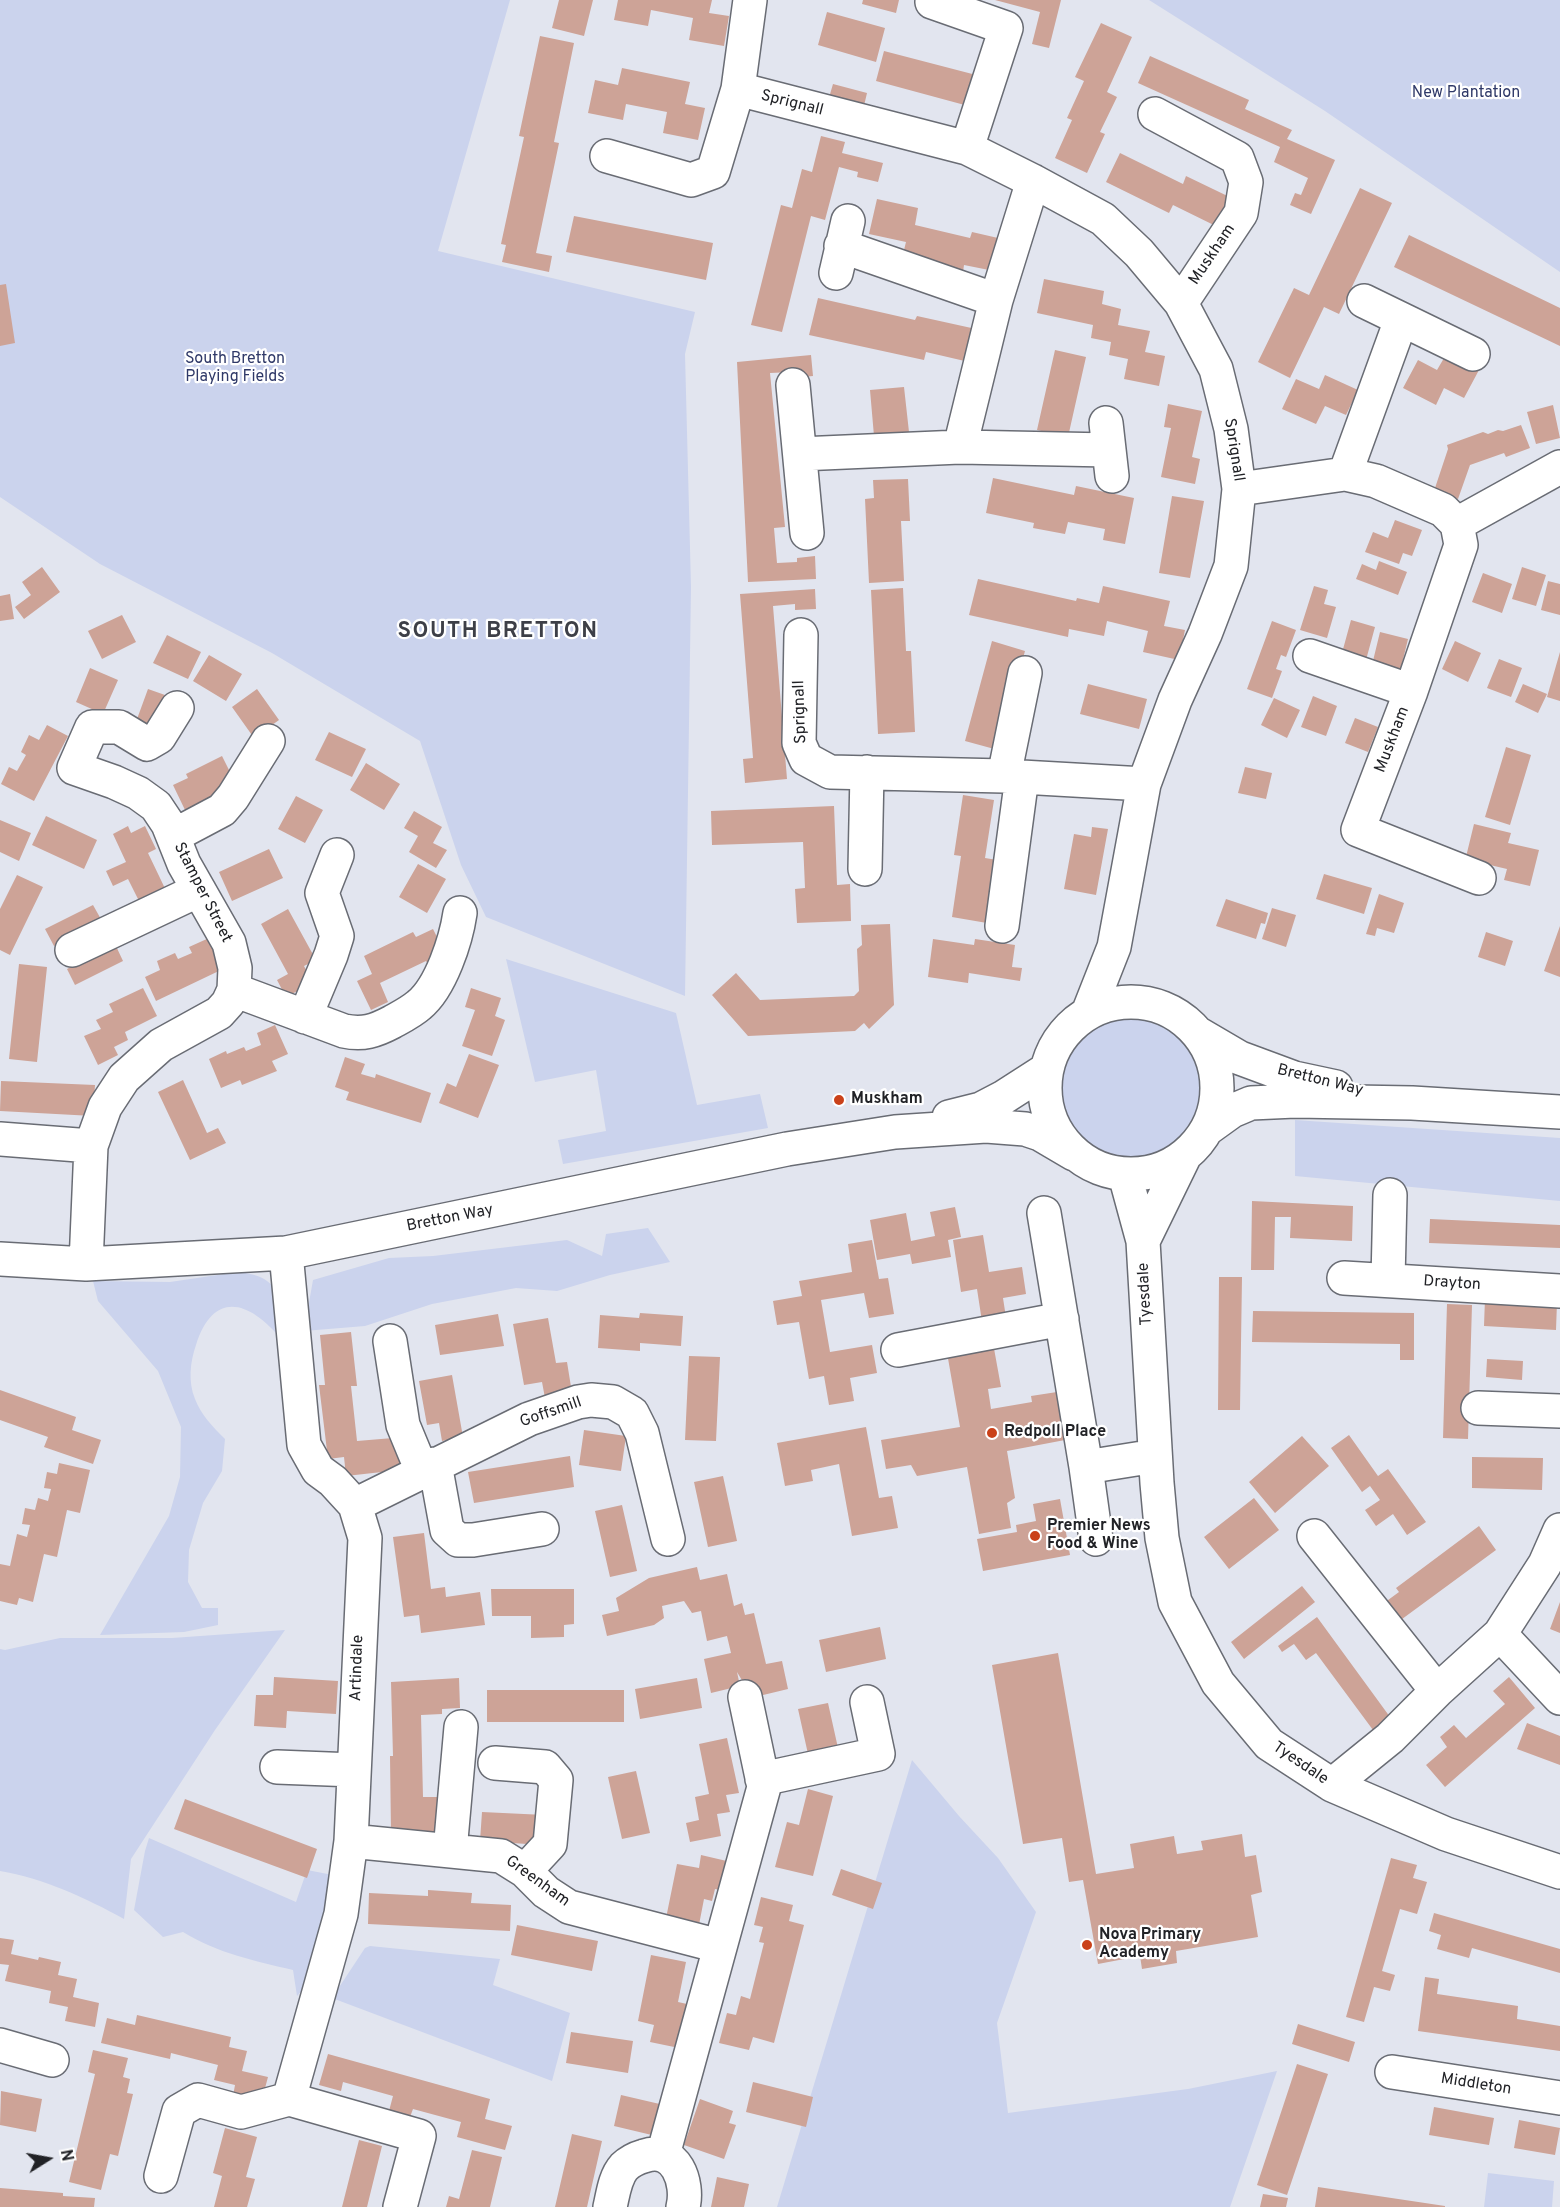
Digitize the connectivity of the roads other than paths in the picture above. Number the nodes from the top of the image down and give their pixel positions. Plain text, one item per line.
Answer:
1 (750, 0) edge
2 (932, 2) dead end
3 (738, 90) junction
4 (1155, 114) dead end
5 (966, 148) junction
6 (607, 156) dead end
7 (1033, 181) junction
8 (842, 247) dead end
9 (996, 300) junction
10 (1364, 301) dead end
11 (1181, 303) junction
12 (1401, 320) junction
13 (1473, 354) dead end
14 (793, 385) dead end
15 (960, 447) junction
16 (1109, 450) dead end
17 (800, 454) junction
18 (1560, 467) edge
19 (1345, 474) junction
20 (1239, 489) junction
21 (1457, 524) junction
22 (807, 533) dead end
23 (801, 636) dead end
24 (1310, 656) dead end
25 (1025, 673) dead end
26 (1412, 691) junction
27 (177, 708) dead end
28 (268, 741) dead end
29 (867, 772) junction
30 (1013, 776) junction
31 (1144, 784) junction
32 (173, 836) junction
33 (337, 855) dead end
34 (865, 869) dead end
35 (1479, 878) dead end
36 (199, 890) junction
37 (460, 913) dead end
38 (1002, 926) dead end
39 (1114, 947) junction
40 (72, 950) dead end
41 (234, 990) junction
42 (1160, 1006) junction
43 (1088, 1013) junction
44 (305, 1017) junction
45 (1199, 1034) junction
46 (1046, 1070) junction
47 (1412, 1103) junction
48 (1560, 1112) edge
49 (1207, 1129) junction
50 (896, 1132) junction
51 (0, 1139) edge
52 (91, 1146) junction
53 (1074, 1154) junction
54 (1184, 1157) junction
55 (1125, 1175) junction
56 (1390, 1195) dead end
57 (1044, 1213) dead end
58 (1143, 1240) junction
59 (286, 1253) junction
60 (0, 1259) edge
61 (86, 1264) junction
62 (1344, 1278) dead end
63 (1388, 1280) junction
64 (1560, 1291) edge
65 (1062, 1319) junction
66 (390, 1341) dead end
67 (898, 1350) dead end
68 (1478, 1408) dead end
69 (1560, 1411) edge
70 (1155, 1456) junction
71 (1086, 1467) junction
72 (429, 1468) junction
73 (355, 1505) junction
74 (542, 1529) dead end
75 (1560, 1530) edge
76 (1314, 1536) dead end
77 (668, 1539) dead end
78 (1096, 1539) dead end
79 (1500, 1634) junction
80 (1437, 1691) junction
81 (746, 1696) dead end
82 (1560, 1698) edge
83 (867, 1702) dead end
84 (461, 1727) dead end
85 (495, 1763) dead end
86 (278, 1767) dead end
87 (354, 1770) junction
88 (762, 1779) junction
89 (1332, 1785) junction
90 (351, 1841) junction
91 (450, 1851) junction
92 (525, 1872) junction
93 (1560, 1872) edge
94 (719, 1946) junction
95 (0, 2045) edge
96 (52, 2060) dead end
97 (1392, 2072) dead end
98 (1560, 2098) edge
99 (289, 2099) junction
100 (663, 2155) junction
101 (161, 2176) dead end
102 (400, 2207) edge
103 (610, 2207) edge
104 (683, 2207) edge

1 - 3 street
2 - 5 street
3 - 5 street, Sprignall
3 - 6 street, Sprignall
4 - 11 street, Muskham
5 - 7 street, Sprignall
7 - 9 street
7 - 11 street, Sprignall
8 - 9 street
9 - 15 street
10 - 12 street
11 - 20 street, Sprignall
12 - 13 street
12 - 19 street
14 - 17 street
15 - 16 street
15 - 17 street
17 - 22 street
18 - 21 street
19 - 20 street
19 - 21 street
20 - 31 street, Sprignall
21 - 26 street, Muskham
23 - 29 street, Sprignall
24 - 26 street
25 - 30 street
26 - 35 street, Muskham
27 - 32 street, Stamper Street
28 - 32 street
29 - 30 street, Sprignall
29 - 34 street
30 - 31 street, Sprignall
30 - 38 street
31 - 39 street, Sprignall
32 - 36 street, Stamper Street
33 - 44 street
36 - 40 street
36 - 41 street, Stamper Street
37 - 44 street
39 - 42 street
39 - 43 street, Sprignall
41 - 44 street
41 - 52 street
42 - 43 street
42 - 45 street
43 - 46 street
45 - 47 street, Bretton Way
45 - 49 street
46 - 50 street, Bretton Way
46 - 53 street
47 - 48 street, Bretton Way
47 - 49 street, Bretton Way
49 - 54 street
50 - 53 street, Bretton Way
50 - 59 street, Bretton Way
51 - 52 street
52 - 61 street
53 - 55 street
54 - 55 street
54 - 58 street, Tyesdale
55 - 58 street, Tyesdale
56 - 63 street
57 - 65 street
58 - 70 street, Tyesdale
59 - 61 street, Bretton Way
59 - 73 street, Artindale
60 - 61 street, Bretton Way
62 - 63 street, Drayton
63 - 64 street, Drayton
65 - 67 street
65 - 71 street
66 - 72 street
68 - 69 street
70 - 71 street
70 - 89 street, Tyesdale
71 - 78 street
72 - 73 street, Goffsmill
72 - 74 street
72 - 77 street, Goffsmill
73 - 87 street, Artindale
75 - 79 street
76 - 80 street
79 - 80 street
79 - 82 street
80 - 89 street
81 - 88 street
83 - 88 street
84 - 91 street
85 - 92 street
86 - 87 street
87 - 90 street, Artindale
88 - 94 street
89 - 93 street, Tyesdale
90 - 91 street, Greenham
90 - 99 street, Artindale
91 - 92 street, Greenham
92 - 94 street, Greenham
94 - 100 street
95 - 96 street
97 - 98 street, Middleton
99 - 101 street
99 - 102 street
100 - 103 street
100 - 104 street

